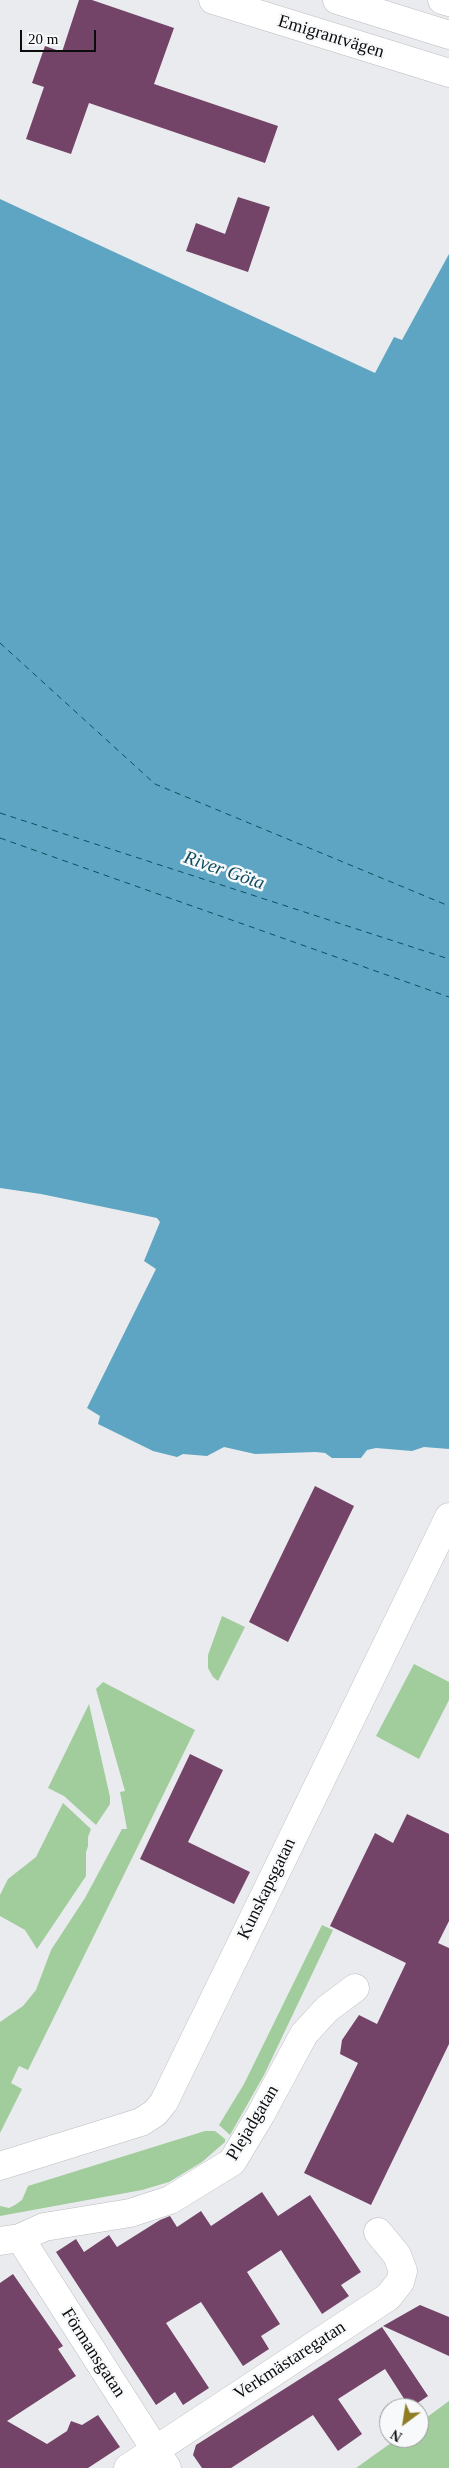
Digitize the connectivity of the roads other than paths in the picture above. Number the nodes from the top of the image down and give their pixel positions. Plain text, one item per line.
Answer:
1 (213, 0) edge
2 (337, 0) edge
3 (442, 0) edge
4 (449, 2) edge
5 (449, 35) edge
6 (449, 73) edge
7 (449, 1516) edge
8 (355, 1988) dead end
9 (0, 2166) edge
10 (378, 2232) dead end
11 (10, 2239) edge
12 (162, 2459) edge
13 (128, 2468) edge

1 - 6 main road, Emigrantvägen
2 - 5 main road
3 - 4 main road
7 - 9 main road, Kunskapsgatan
8 - 11 main road, Plejadgatan
10 - 12 main road, Verkmästaregatan
11 - 12 main road, Förmansgatan
12 - 13 main road, Verkmästaregatan

